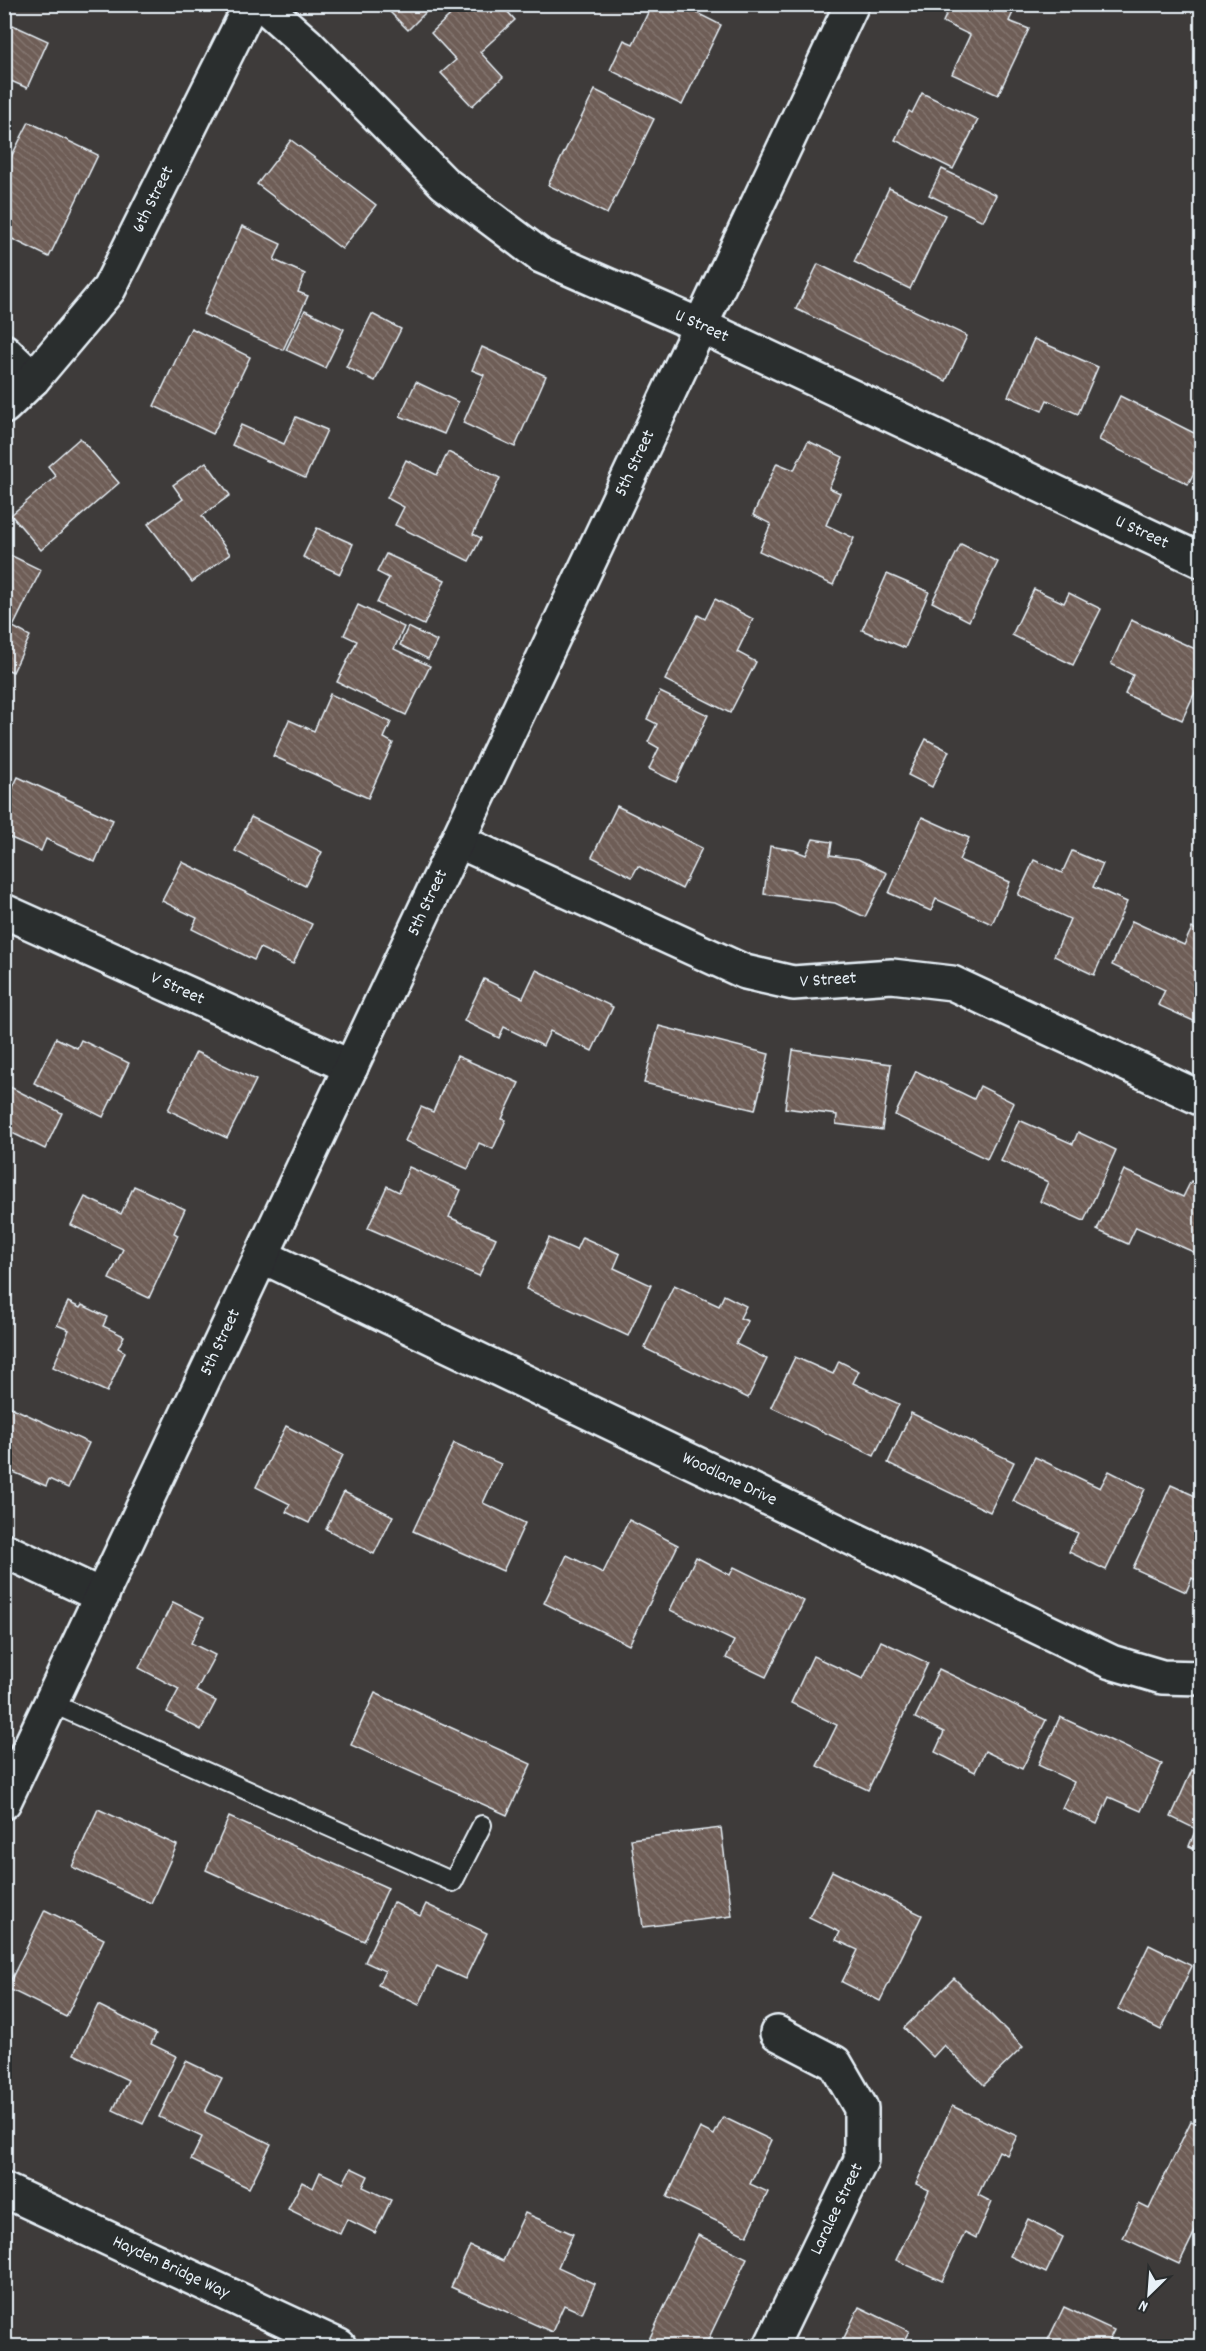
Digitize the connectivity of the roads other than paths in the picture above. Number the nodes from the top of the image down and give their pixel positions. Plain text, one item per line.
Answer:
1 (251, 4) edge
2 (262, 4) edge
3 (852, 4) edge
4 (700, 326) junction
5 (4, 351) edge
6 (33, 379) junction
7 (4, 407) edge
8 (1202, 561) edge
9 (458, 841) junction
10 (4, 911) edge
11 (351, 1067) junction
12 (1202, 1099) edge
13 (262, 1256) junction
14 (4, 1550) edge
15 (102, 1596) junction
16 (1202, 1678) edge
17 (51, 1703) junction
18 (4, 1802) edge
19 (482, 1825) dead end
20 (777, 2033) dead end
21 (4, 2190) edge
22 (339, 2346) edge
23 (771, 2346) edge

1 - 6 street, 6th Street
2 - 4 street, U Street
3 - 4 street, 5th Street
4 - 8 street, U Street
4 - 9 street, 5th Street
5 - 6 street
6 - 7 street, 6th Street
9 - 11 street, 5th Street
9 - 12 street, V Street
10 - 11 street, V Street
11 - 13 street, 5th Street
13 - 15 street, 5th Street
13 - 16 street, Woodlane Drive
14 - 15 street
15 - 17 street, 5th Street
17 - 18 street, 5th Street
17 - 19 lane
20 - 23 street, Laralee Street
21 - 22 street, Hayden Bridge Way

